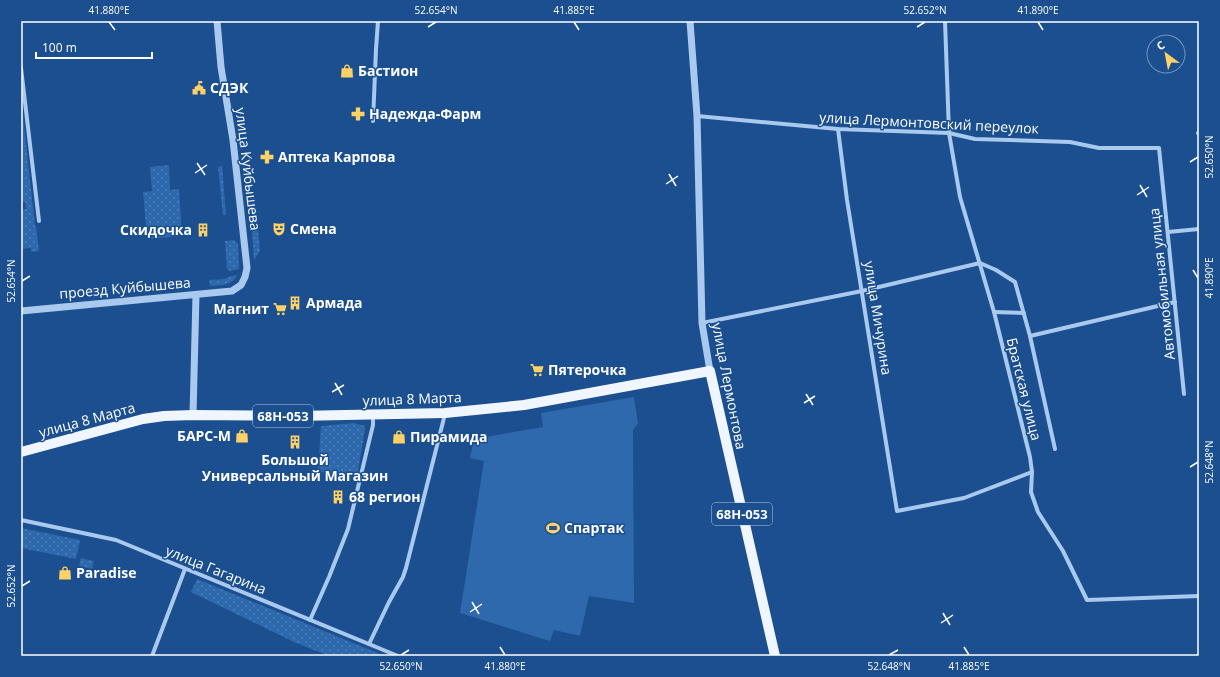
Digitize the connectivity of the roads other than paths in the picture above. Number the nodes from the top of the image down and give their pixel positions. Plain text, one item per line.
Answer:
1 (216, 21) edge
2 (378, 21) edge
3 (690, 21) edge
4 (945, 21) edge
5 (21, 68) edge
6 (697, 116) junction
7 (373, 121) dead end
8 (838, 129) junction
9 (949, 133) junction
10 (1159, 148) joint
11 (39, 221) dead end
12 (1199, 229) edge
13 (1168, 232) junction
14 (980, 263) junction
15 (232, 291) joint
16 (862, 291) junction
17 (196, 295) junction
18 (1175, 302) junction
19 (21, 311) edge
20 (994, 312) junction
21 (1024, 313) junction
22 (702, 323) junction
23 (1030, 336) junction
24 (710, 371) junction
25 (1184, 394) dead end
26 (445, 413) junction
27 (373, 414) junction
28 (193, 415) junction
29 (1055, 449) dead end
30 (21, 452) edge
31 (1032, 472) junction
32 (21, 520) edge
33 (185, 569) junction
34 (1199, 596) edge
35 (310, 620) junction
36 (369, 644) junction
37 (152, 656) edge
38 (398, 656) edge
39 (775, 656) edge

1 - 15 street, улица Куйбышева
2 - 7 street
3 - 6 street, улица Лермонтова
4 - 9 street, Братская улица
5 - 11 street
6 - 8 street, улица Лермонтовский переулок
6 - 22 street, улица Лермонтова
8 - 9 street, улица Лермонтовский переулок
8 - 16 street, улица Мичурина
9 - 10 street, улица Лермонтовский переулок
9 - 14 street, Братская улица
10 - 13 street, Автомобильная улица
12 - 13 street
13 - 18 street, Автомобильная улица
14 - 16 street
14 - 20 street, Братская улица
14 - 21 street, Братская улица
15 - 17 street, проезд Куйбышева
16 - 22 street
16 - 31 street, улица Мичурина
17 - 19 street, проезд Куйбышева
17 - 28 street
18 - 23 street
18 - 25 street, Автомобильная улица
20 - 21 street
20 - 31 street, Братская улица
21 - 23 street, Братская улица
22 - 24 street, улица Лермонтова
23 - 29 street, Братская улица
24 - 26 main road, улица 8 Марта / 68Н-053
24 - 39 main road, улица Лермонтова / 68Н-053
26 - 27 main road, улица 8 Марта / 68Н-053
26 - 36 street
27 - 28 main road, улица 8 Марта / 68Н-053
27 - 35 street
28 - 30 main road, улица 8 Марта / 68Н-053
31 - 34 street, Братская улица
32 - 33 street, улица Гагарина
33 - 35 street, улица Гагарина
33 - 37 street
35 - 36 street, улица Гагарина
36 - 38 street, улица Гагарина

